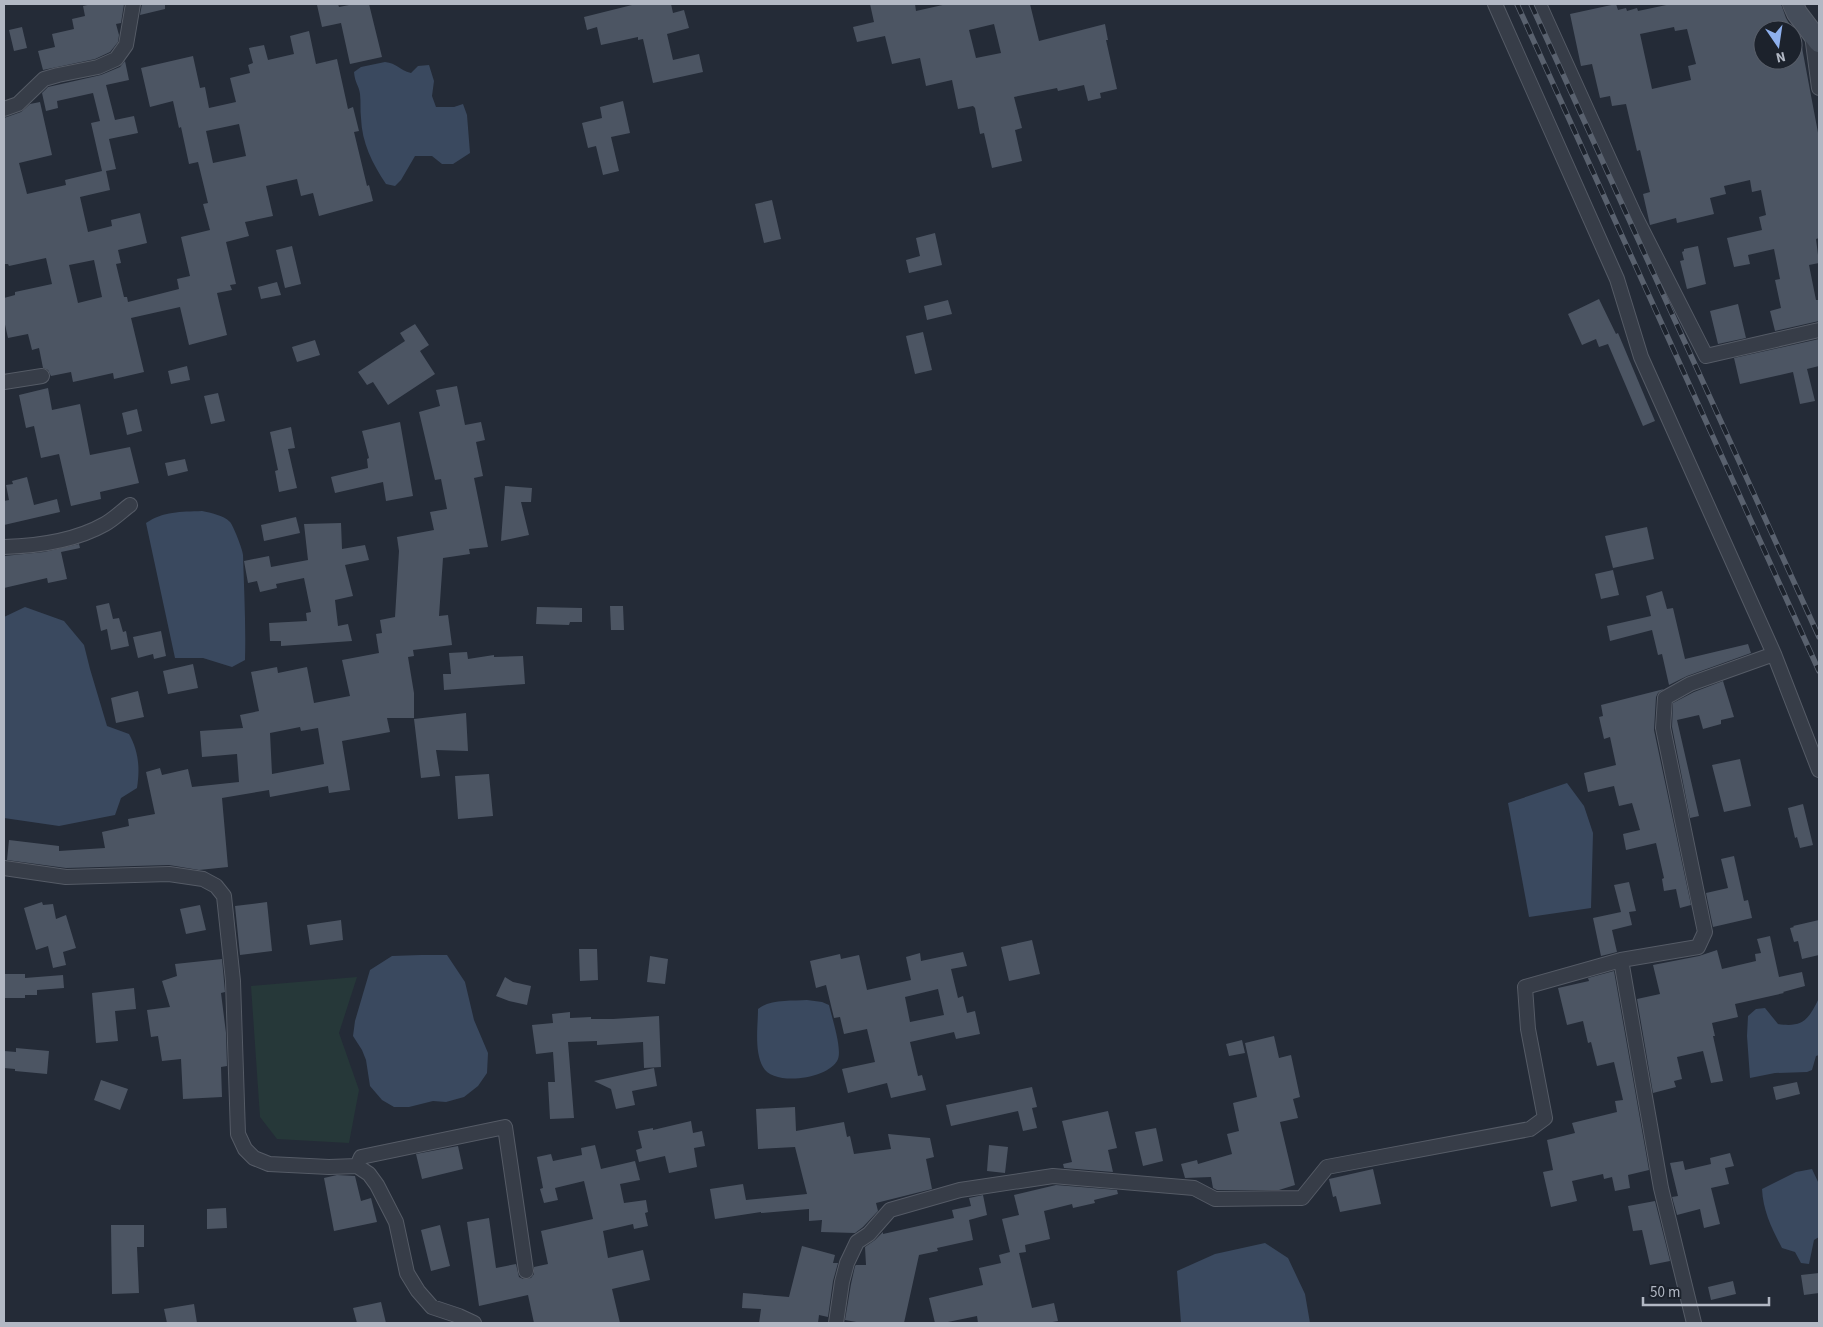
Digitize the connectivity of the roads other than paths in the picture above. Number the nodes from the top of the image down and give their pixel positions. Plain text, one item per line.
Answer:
1 (133, 4) edge
2 (1495, 4) edge
3 (1539, 4) edge
4 (1793, 4) edge
5 (1816, 38) edge
6 (1819, 88) edge
7 (4, 109) edge
8 (1819, 330) edge
9 (42, 376) dead end
10 (4, 382) edge
11 (130, 505) dead end
12 (4, 547) edge
13 (1774, 654) junction
14 (1819, 770) edge
15 (4, 868) edge
16 (1621, 960) junction
17 (357, 1166) junction
18 (526, 1271) dead end
19 (474, 1323) edge
20 (836, 1323) edge
21 (1694, 1323) edge

1 - 7 street
2 - 13 street
3 - 8 street
4 - 5 main road
5 - 6 street
9 - 10 street
11 - 12 street
13 - 14 street
13 - 16 street
15 - 17 street
16 - 20 street
16 - 21 street
17 - 18 street
17 - 19 street

